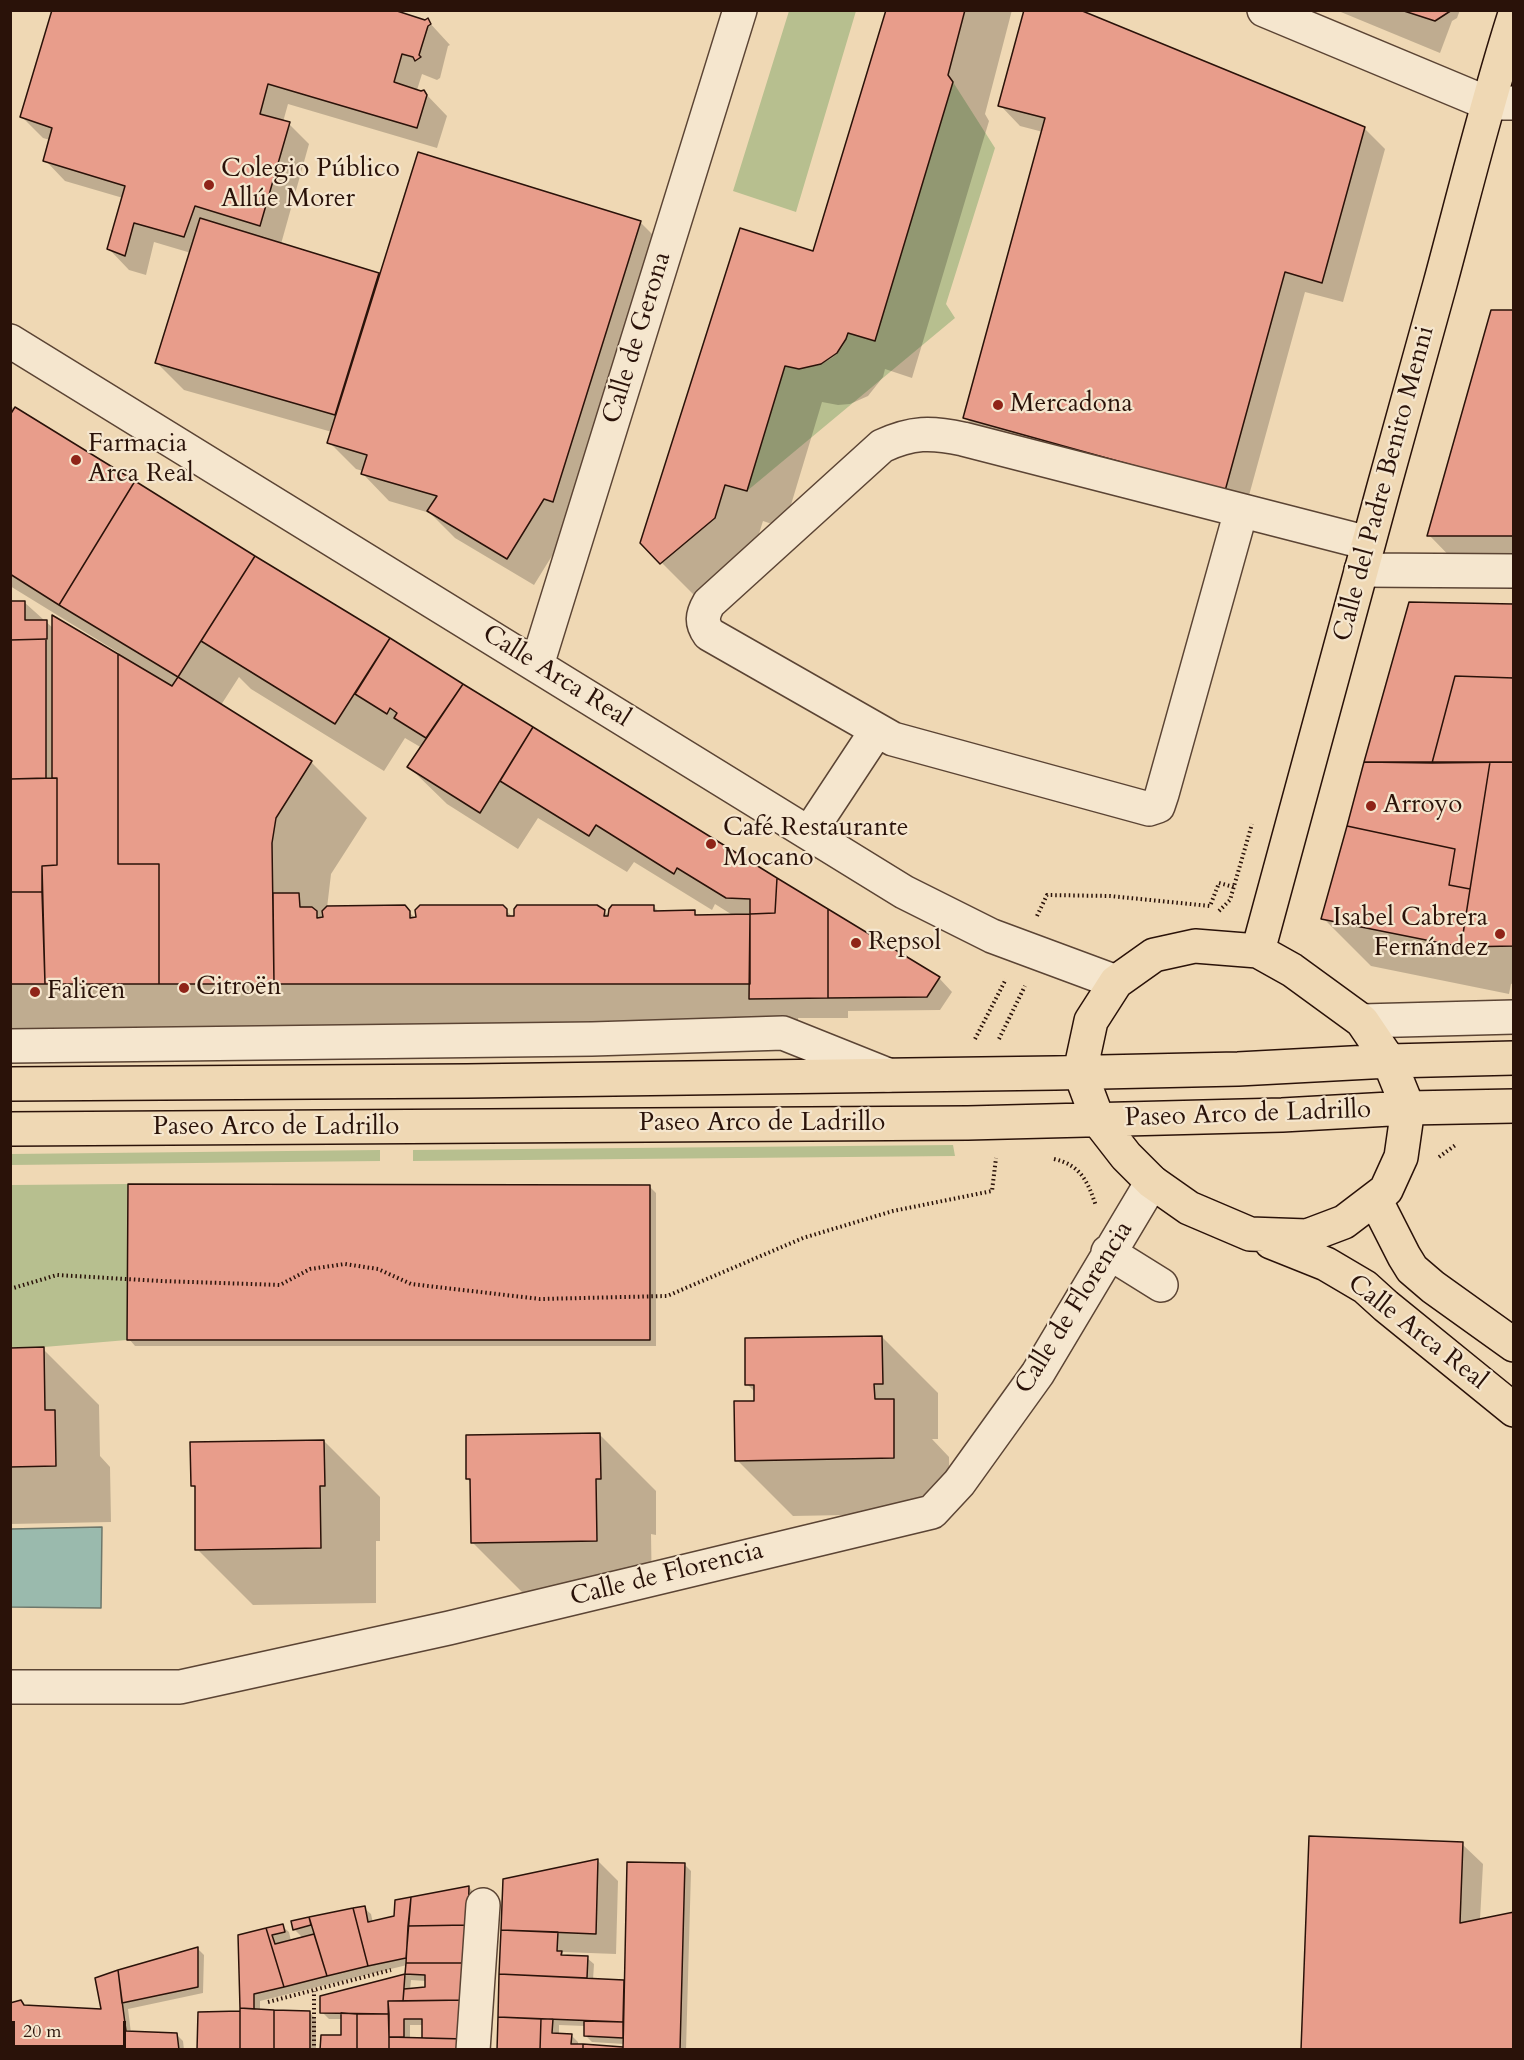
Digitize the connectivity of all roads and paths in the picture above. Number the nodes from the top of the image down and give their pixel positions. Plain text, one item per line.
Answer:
1 (740, 10) edge
2 (1264, 10) edge
3 (1514, 17) edge
4 (1500, 103) edge
5 (10, 341) edge
6 (1241, 511) junction
7 (1364, 557) junction
8 (1514, 571) edge
9 (537, 665) junction
10 (877, 730) junction
11 (1253, 819) dead end
12 (809, 833) junction
13 (1215, 915) dead end
14 (1258, 951) junction
15 (1040, 954) junction
16 (1116, 982) junction
17 (1514, 1017) edge
18 (1362, 1021) junction
19 (10, 1046) edge
20 (1514, 1058) edge
21 (1389, 1061) junction
22 (1080, 1072) junction
23 (997, 1073) junction
24 (888, 1075) junction
25 (10, 1084) edge
26 (1514, 1106) edge
27 (1408, 1108) junction
28 (1098, 1120) junction
29 (1000, 1123) junction
30 (10, 1130) edge
31 (1463, 1139) dead end
32 (1048, 1158) dead end
33 (1434, 1166) dead end
34 (1152, 1182) junction
35 (1375, 1199) junction
36 (1250, 1234) junction
37 (1115, 1242) junction
38 (1161, 1286) dead end
39 (10, 1289) edge
40 (1514, 1345) edge
41 (1514, 1410) edge
42 (10, 1687) edge
43 (483, 1905) dead end
44 (391, 1970) dead end
45 (314, 1990) junction
46 (268, 2002) dead end
47 (314, 2049) edge
48 (473, 2049) edge

1 - 9 street, Calle de Gerona
2 - 4 street
3 - 4 main road, Calle del Padre Benito Menni
4 - 7 main road, Calle del Padre Benito Menni
5 - 9 street, Calle Arca Real
6 - 7 street
6 - 10 street
6 - 10 street
7 - 8 street
7 - 14 main road, Calle del Padre Benito Menni
9 - 12 street, Calle Arca Real
10 - 12 street
11 - 13 path
12 - 15 street, Calle Arca Real
14 - 16 main road
14 - 18 main road
15 - 16 street, Calle Arca Real
15 - 23 path
16 - 22 main road
17 - 18 street
18 - 21 main road
19 - 24 street, Paseo Arco de Ladrillo
20 - 21 main road, Paseo Arco de Ladrillo
21 - 22 main road, Paseo Arco de Ladrillo
21 - 27 main road
22 - 23 main road, Paseo Arco de Ladrillo
22 - 28 main road, Calle Arca Real
23 - 24 main road, Paseo Arco de Ladrillo
24 - 25 main road, Paseo Arco de Ladrillo
26 - 27 main road, Paseo Arco de Ladrillo
27 - 28 main road, Paseo Arco de Ladrillo
27 - 35 main road
28 - 29 main road, Paseo Arco de Ladrillo
28 - 34 main road, Calle Arca Real
29 - 30 main road, Paseo Arco de Ladrillo
29 - 39 path
31 - 33 path
32 - 37 path
34 - 36 main road, Calle Arca Real
34 - 37 street, Calle de Florencia
35 - 36 main road
35 - 40 main road, Calle Arca Real
36 - 41 main road, Calle Arca Real
37 - 38 street
37 - 42 street, Calle de Florencia
43 - 48 street
44 - 45 path
45 - 46 path
45 - 47 path

